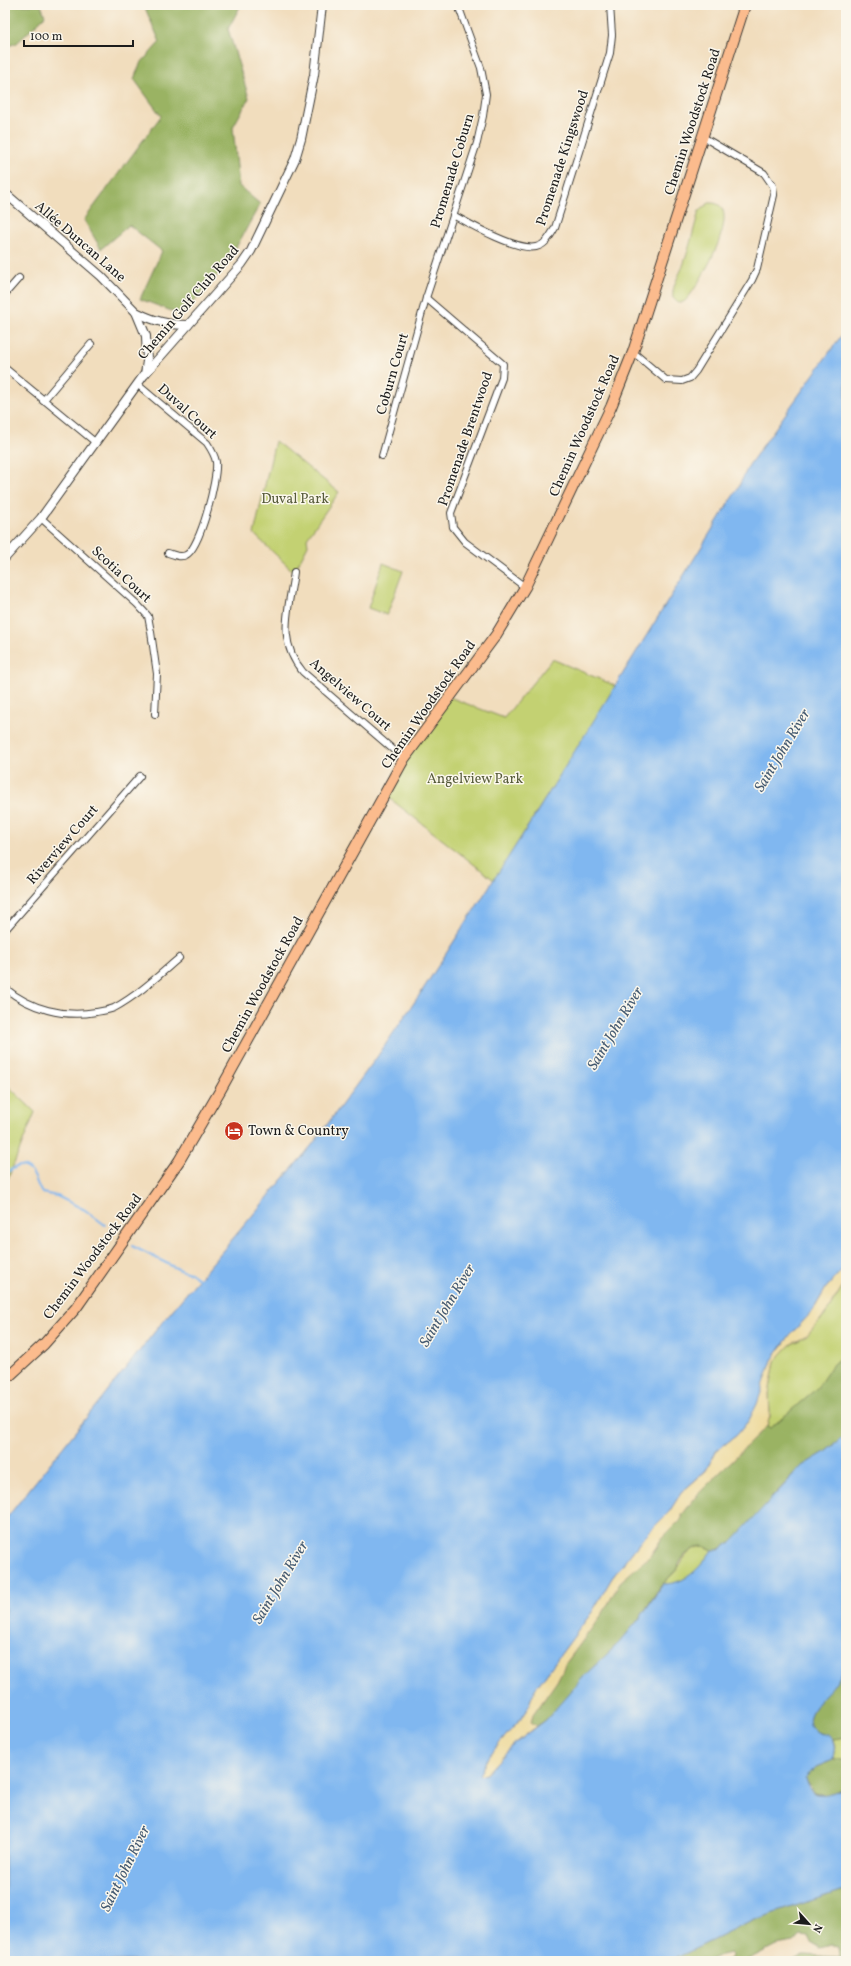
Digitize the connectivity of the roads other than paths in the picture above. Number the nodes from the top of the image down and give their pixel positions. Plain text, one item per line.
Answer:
1 (322, 5) edge
2 (458, 5) edge
3 (610, 5) edge
4 (745, 5) edge
5 (703, 137) junction
6 (5, 193) edge
7 (453, 215) junction
8 (19, 278) dead end
9 (5, 294) edge
10 (426, 298) junction
11 (136, 312) junction
12 (188, 324) junction
13 (92, 344) dead end
14 (633, 352) junction
15 (5, 368) edge
16 (144, 375) junction
17 (137, 384) junction
18 (43, 401) junction
19 (95, 442) junction
20 (382, 456) dead end
21 (41, 518) junction
22 (168, 553) dead end
23 (5, 558) edge
24 (294, 572) dead end
25 (525, 587) junction
26 (155, 714) dead end
27 (404, 758) junction
28 (140, 776) dead end
29 (5, 930) edge
30 (179, 958) dead end
31 (5, 988) edge
32 (5, 1380) edge

1 - 12 street, Chemin Golf Club Road
2 - 7 street, Promenade Coburn
3 - 7 street, Promenade Kingswood
4 - 5 main road, Chemin Woodstock Road
5 - 14 main road, Chemin Woodstock Road
5 - 14 street
6 - 11 street, Allée Duncan Lane
7 - 10 street, Promenade Coburn
8 - 9 street
10 - 20 street, Coburn Court
10 - 25 street, Promenade Brentwood
11 - 12 street
11 - 16 street
12 - 16 street, Chemin Golf Club Road
13 - 18 street
14 - 25 main road, Chemin Woodstock Road
15 - 18 street
16 - 17 street, Chemin Golf Club Road
17 - 19 street, Chemin Golf Club Road
17 - 22 street, Duval Court
18 - 19 street
19 - 21 street, Chemin Golf Club Road
21 - 23 street, Chemin Golf Club Road
21 - 26 street, Scotia Court
24 - 27 street, Angelview Court
25 - 27 main road, Chemin Woodstock Road
27 - 32 main road, Chemin Woodstock Road
28 - 29 street, Riverview Court
30 - 31 street

